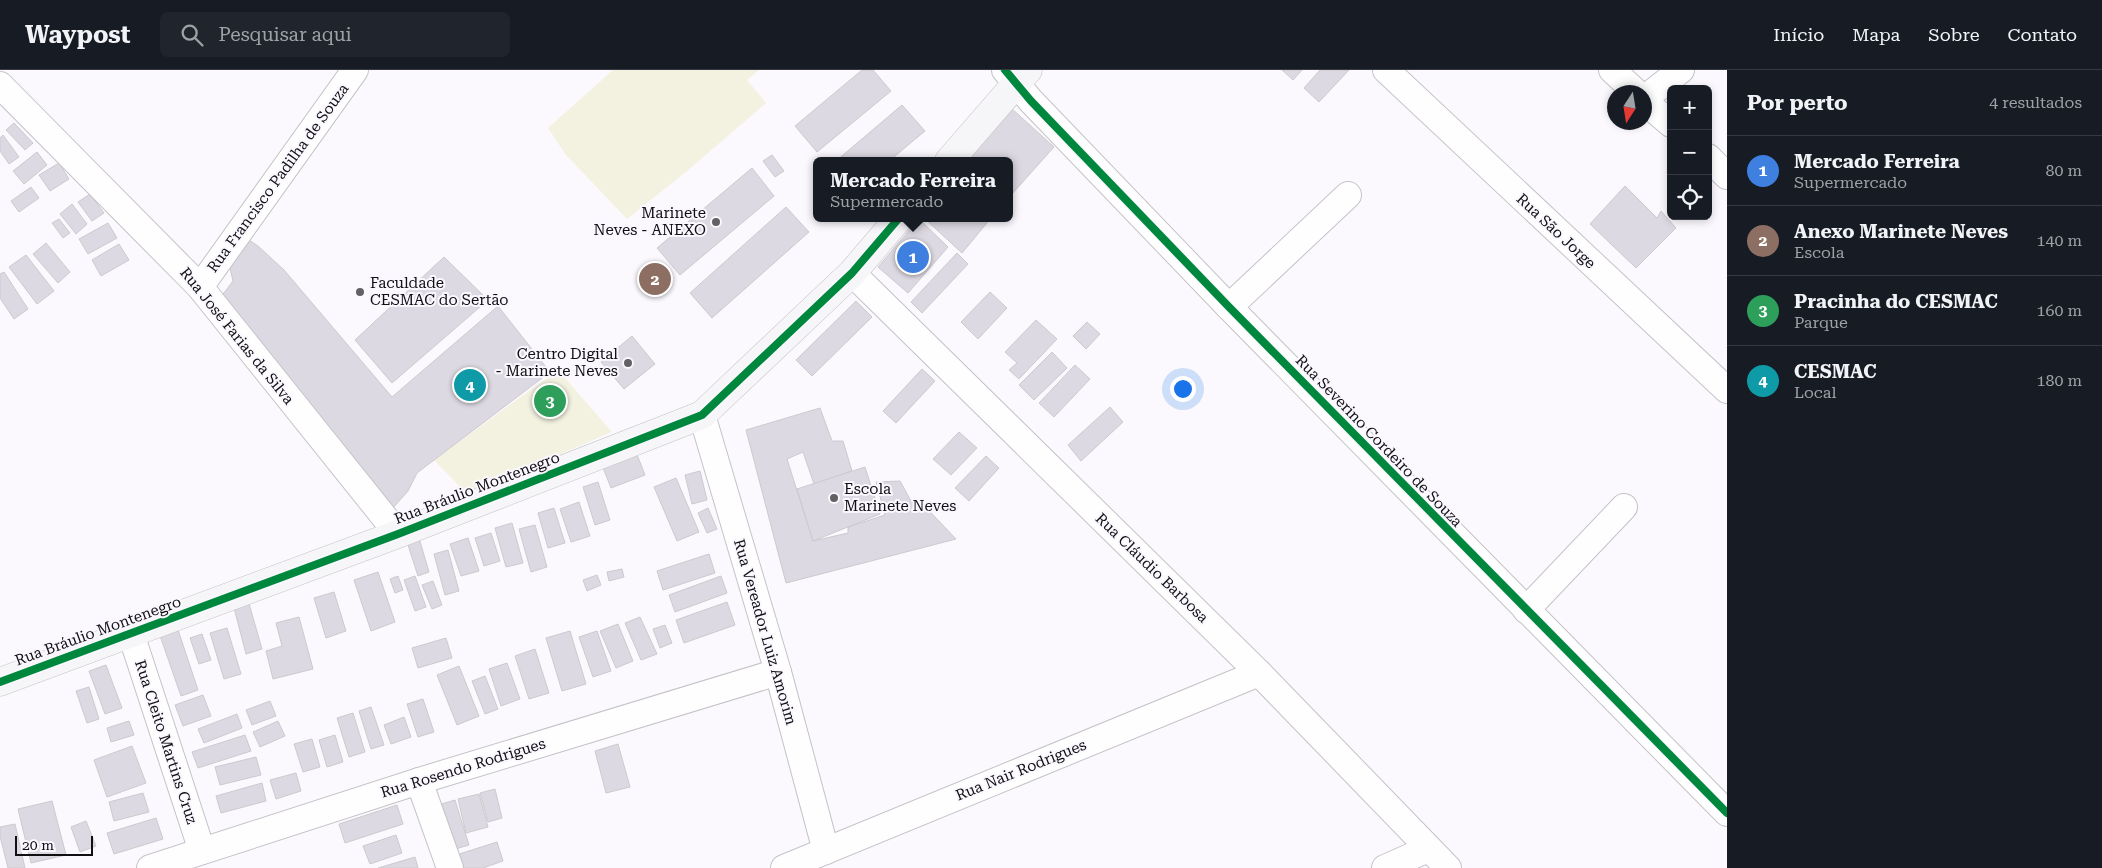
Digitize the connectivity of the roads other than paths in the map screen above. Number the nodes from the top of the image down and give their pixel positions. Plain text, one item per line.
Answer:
1 (355, 70) edge
2 (1386, 70) edge
3 (1612, 70) edge
4 (1681, 70) edge
5 (1016, 74) edge
6 (0, 85) edge
7 (1628, 85) edge
8 (1652, 94) edge
9 (1652, 107) edge
10 (1667, 120) edge
11 (952, 157) edge
12 (1712, 161) edge
13 (1727, 176) edge
14 (1348, 196) dead end
15 (896, 222) edge
16 (852, 273) junction
17 (200, 287) junction
18 (1229, 307) junction
19 (1727, 390) edge
20 (702, 415) junction
21 (1624, 507) dead end
22 (398, 534) junction
23 (1526, 610) junction
24 (131, 634) junction
25 (778, 672) junction
26 (1259, 673) junction
27 (0, 682) edge
28 (419, 781) junction
29 (1727, 813) edge
30 (1428, 849) junction
31 (202, 851) junction
32 (826, 851) junction
33 (150, 868) edge
34 (450, 868) edge
35 (784, 868) edge
36 (1385, 868) edge
37 (1448, 868) edge

1 - 17 street, Rua Francisco Padilha de Souza
2 - 19 street, Rua São Jorge
3 - 7 street
4 - 8 street
5 - 11 street
5 - 18 street, Rua Severino Cordeiro de Souza
6 - 17 street, Rua José Farias da Silva
9 - 10 street
12 - 13 street
14 - 18 street
15 - 16 street, Rua Bráulio Montenegro
16 - 20 street, Rua Bráulio Montenegro
16 - 26 street, Rua Cláudio Barbosa
17 - 22 street, Rua José Farias da Silva
18 - 23 street, Rua Severino Cordeiro de Souza
20 - 22 street, Rua Bráulio Montenegro
20 - 25 street, Rua Vereador Luiz Amorim
21 - 23 street
22 - 24 street, Rua Bráulio Montenegro
23 - 29 street, Rua Severino Cordeiro de Souza
24 - 27 street, Rua Bráulio Montenegro
24 - 31 street, Rua Cleito Martins Cruz
25 - 28 street, Rua Rosendo Rodrigues
25 - 32 street, Rua Vereador Luiz Amorim
26 - 30 street, Rua Cláudio Barbosa
26 - 32 street, Rua Nair Rodrigues
28 - 31 street, Rua Rosendo Rodrigues
28 - 34 street
30 - 36 street
30 - 37 street, Rua Cláudio Barbosa
31 - 33 street, Rua Rosendo Rodrigues
32 - 35 street, Rua Nair Rodrigues

